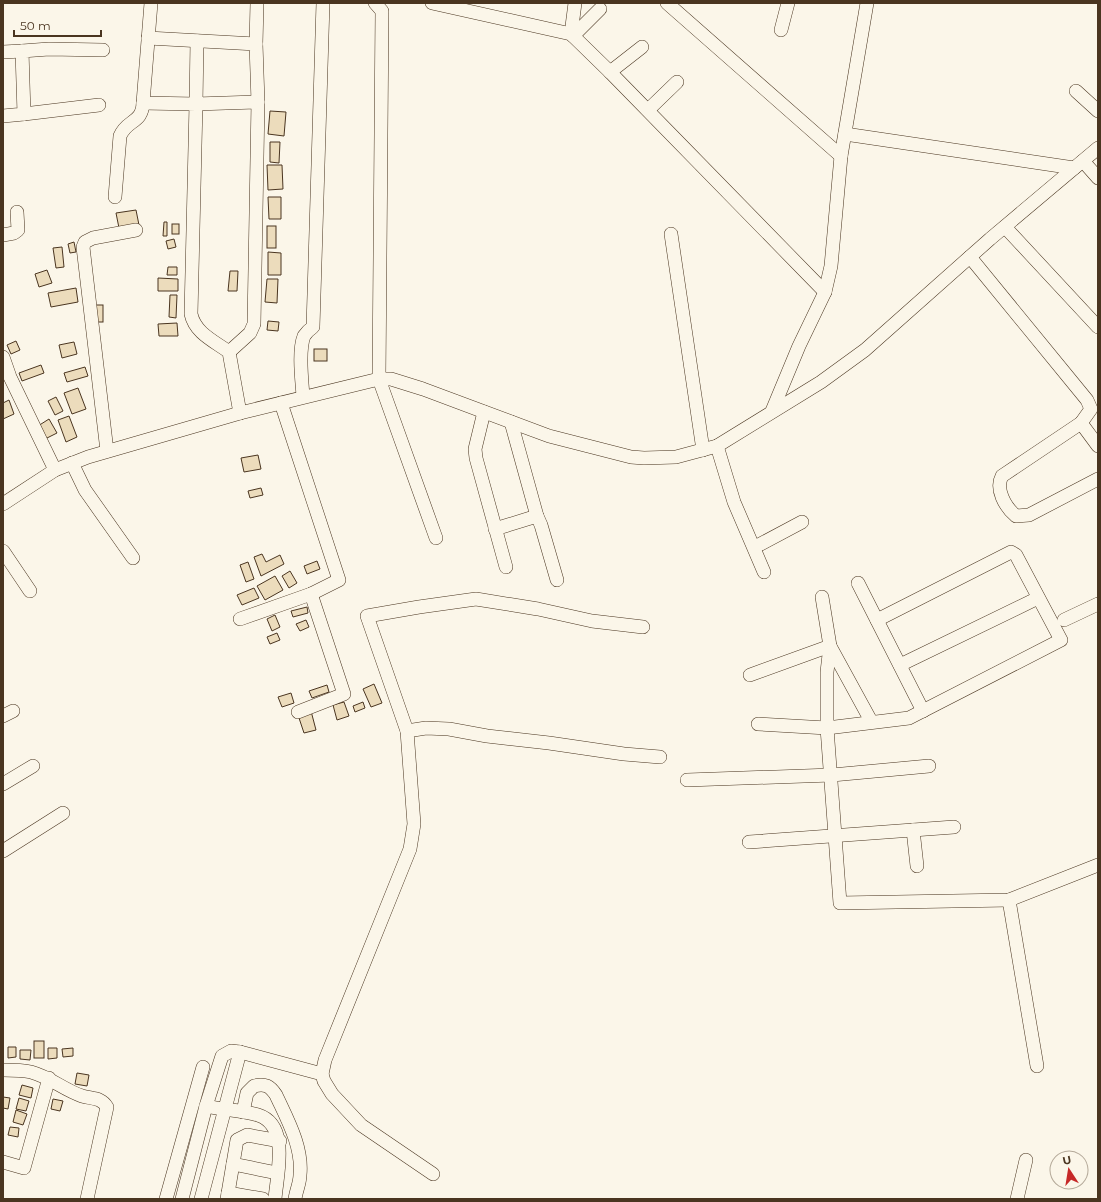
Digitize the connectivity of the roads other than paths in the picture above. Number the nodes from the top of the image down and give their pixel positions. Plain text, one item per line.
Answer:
1 (152, 3) edge
2 (257, 3) edge
3 (323, 3) edge
4 (375, 3) edge
5 (432, 3) edge
6 (575, 3) edge
7 (667, 3) edge
8 (788, 3) edge
9 (867, 3) edge
10 (453, 5) edge
11 (600, 9) dead end
12 (781, 30) dead end
13 (572, 35) junction
14 (148, 38) junction
15 (197, 41) junction
16 (256, 44) junction
17 (642, 47) dead end
18 (103, 50) dead end
19 (3, 52) edge
20 (22, 52) junction
21 (610, 72) junction
22 (677, 82) dead end
23 (1076, 91) dead end
24 (258, 102) junction
25 (143, 103) junction
26 (196, 104) junction
27 (99, 105) dead end
28 (648, 110) junction
29 (1098, 111) edge
30 (24, 114) junction
31 (3, 116) edge
32 (845, 134) junction
33 (1098, 148) edge
34 (841, 156) junction
35 (1079, 165) junction
36 (1098, 178) edge
37 (115, 197) dead end
38 (17, 212) dead end
39 (1005, 227) junction
40 (136, 230) dead end
41 (3, 234) edge
42 (671, 234) dead end
43 (970, 257) junction
44 (825, 292) junction
45 (1098, 327) edge
46 (229, 352) junction
47 (3, 357) edge
48 (379, 379) junction
49 (303, 396) junction
50 (281, 403) junction
51 (772, 411) junction
52 (484, 412) junction
53 (240, 413) junction
54 (511, 422) junction
55 (1081, 423) junction
56 (717, 446) junction
57 (1098, 446) edge
58 (703, 450) junction
59 (107, 451) junction
60 (72, 463) junction
61 (54, 470) junction
62 (1098, 479) edge
63 (3, 504) edge
64 (537, 516) junction
65 (802, 522) dead end
66 (495, 529) junction
67 (436, 538) dead end
68 (755, 547) junction
69 (3, 551) edge
70 (133, 558) dead end
71 (506, 567) dead end
72 (764, 572) dead end
73 (557, 580) dead end
74 (858, 583) dead end
75 (30, 591) dead end
76 (311, 594) junction
77 (822, 597) dead end
78 (1038, 598) junction
79 (1098, 604) edge
80 (240, 619) dead end
81 (877, 620) junction
82 (1064, 620) dead end
83 (643, 627) dead end
84 (830, 646) junction
85 (900, 665) junction
86 (750, 675) dead end
87 (923, 711) junction
88 (298, 712) dead end
89 (871, 721) junction
90 (758, 724) dead end
91 (827, 728) junction
92 (407, 731) junction
93 (660, 756) dead end
94 (33, 766) dead end
95 (929, 766) dead end
96 (832, 775) junction
97 (687, 780) dead end
98 (3, 784) edge
99 (63, 813) dead end
100 (954, 827) dead end
101 (913, 830) junction
102 (836, 835) junction
103 (749, 842) dead end
104 (3, 851) edge
105 (1098, 865) edge
106 (917, 866) dead end
107 (1009, 900) junction
108 (240, 1052) junction
109 (1037, 1066) dead end
110 (203, 1067) dead end
111 (3, 1070) edge
112 (322, 1074) junction
113 (49, 1078) junction
114 (206, 1106) junction
115 (225, 1110) junction
116 (243, 1112) junction
117 (280, 1141) junction
118 (1026, 1160) dead end
119 (3, 1162) edge
120 (233, 1164) junction
121 (277, 1173) junction
122 (433, 1174) dead end
123 (227, 1196) edge
124 (86, 1199) edge
125 (166, 1199) edge
126 (182, 1199) edge
127 (201, 1199) edge
128 (263, 1199) edge
129 (275, 1199) edge
130 (295, 1199) edge
131 (1017, 1199) edge

1 - 14 street
2 - 16 street
3 - 49 street
4 - 48 street
5 - 10 street
6 - 13 street
7 - 34 street
8 - 12 street
9 - 32 street
10 - 13 street
11 - 13 street
13 - 21 street
14 - 15 street
14 - 25 street
15 - 16 street
15 - 26 street
16 - 24 street
17 - 21 street
18 - 20 street
19 - 20 street
20 - 30 street
21 - 28 street
22 - 28 street
23 - 29 street
24 - 26 street
24 - 46 street
25 - 26 street
25 - 37 street
26 - 46 street
27 - 30 street
28 - 44 street
30 - 31 street
32 - 34 street
32 - 35 street
33 - 35 street
34 - 44 street
35 - 36 street
35 - 39 street
38 - 41 street
39 - 43 street
39 - 45 street
40 - 59 street
42 - 58 street
43 - 51 street
43 - 55 street
44 - 51 street
46 - 53 street
47 - 61 street
48 - 49 street
48 - 52 street
48 - 67 street
49 - 50 street
50 - 53 street
50 - 76 street
51 - 56 street
52 - 54 street
52 - 66 street
53 - 59 street
54 - 58 street
54 - 64 street
55 - 57 street
55 - 62 street
56 - 58 street
56 - 68 street
59 - 60 street
60 - 61 street
60 - 70 street
61 - 63 street
64 - 66 street
64 - 73 street
65 - 68 street
66 - 71 street
68 - 72 street
69 - 75 street
74 - 81 street
76 - 80 street
76 - 88 street
77 - 84 street
78 - 81 street
78 - 85 street
78 - 87 street
79 - 82 street
81 - 85 street
83 - 92 street
84 - 86 street
84 - 89 street
84 - 91 street
85 - 87 street
87 - 89 street
89 - 91 street
90 - 91 street
91 - 96 street
92 - 93 street
92 - 112 street
94 - 98 street
95 - 96 street
96 - 97 street
96 - 102 street
99 - 104 street
100 - 101 street
101 - 102 street
101 - 106 street
102 - 103 street
102 - 107 street
105 - 107 street
107 - 109 street
108 - 112 street
108 - 114 street
108 - 115 street
110 - 125 street
111 - 113 street
112 - 122 street
113 - 119 street
113 - 124 street
114 - 115 street
114 - 126 street
115 - 116 street
115 - 127 street
116 - 117 street
116 - 130 street
117 - 120 street
117 - 121 street
118 - 131 street
120 - 121 street
120 - 123 street
121 - 129 street
123 - 128 street

